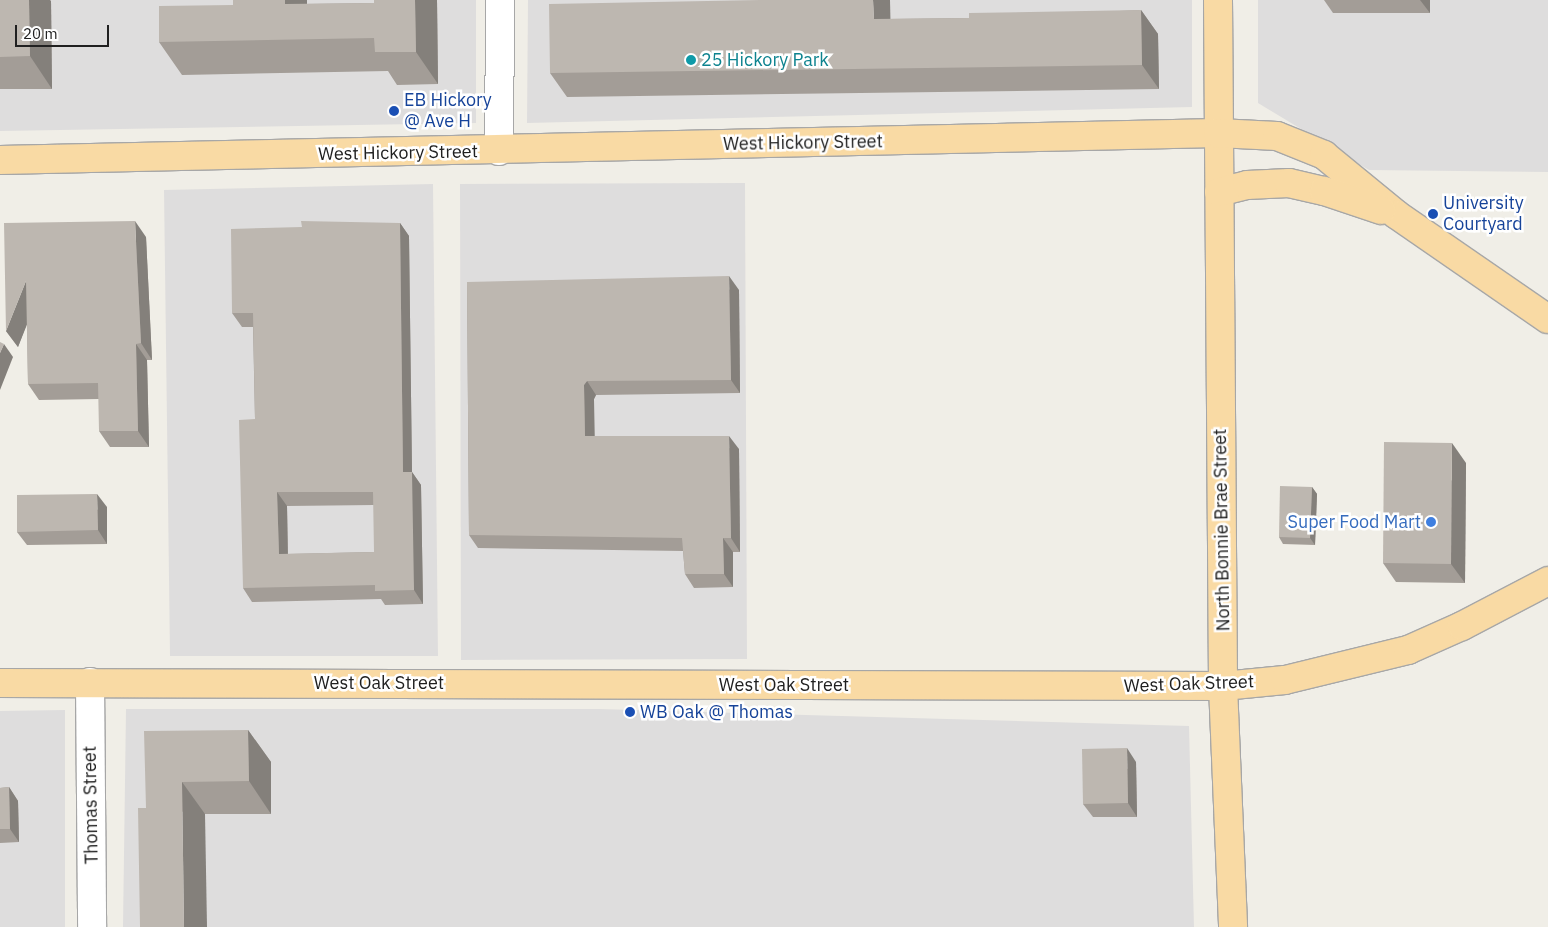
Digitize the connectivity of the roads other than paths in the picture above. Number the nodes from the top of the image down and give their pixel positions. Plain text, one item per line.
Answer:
1 (500, 0) edge
2 (1218, 0) edge
3 (1218, 133) junction
4 (499, 151) junction
5 (0, 160) edge
6 (1219, 192) junction
7 (1397, 215) junction
8 (1548, 319) edge
9 (1548, 581) edge
10 (90, 682) junction
11 (0, 683) edge
12 (1223, 686) junction
13 (92, 927) edge
14 (1233, 927) edge

1 - 4 street
2 - 3 main road, North Bonnie Brae Street
3 - 4 main road, West Hickory Street
3 - 6 main road, North Bonnie Brae Street
3 - 7 main road, West Hickory Street
4 - 5 main road, West Hickory Street
6 - 7 main road
6 - 12 main road, North Bonnie Brae Street
7 - 8 main road, West Hickory Street
9 - 12 main road, West Oak Street
10 - 11 main road, West Oak Street
10 - 12 main road, West Oak Street
10 - 13 street, Thomas Street
12 - 14 main road, North Bonnie Brae Street

